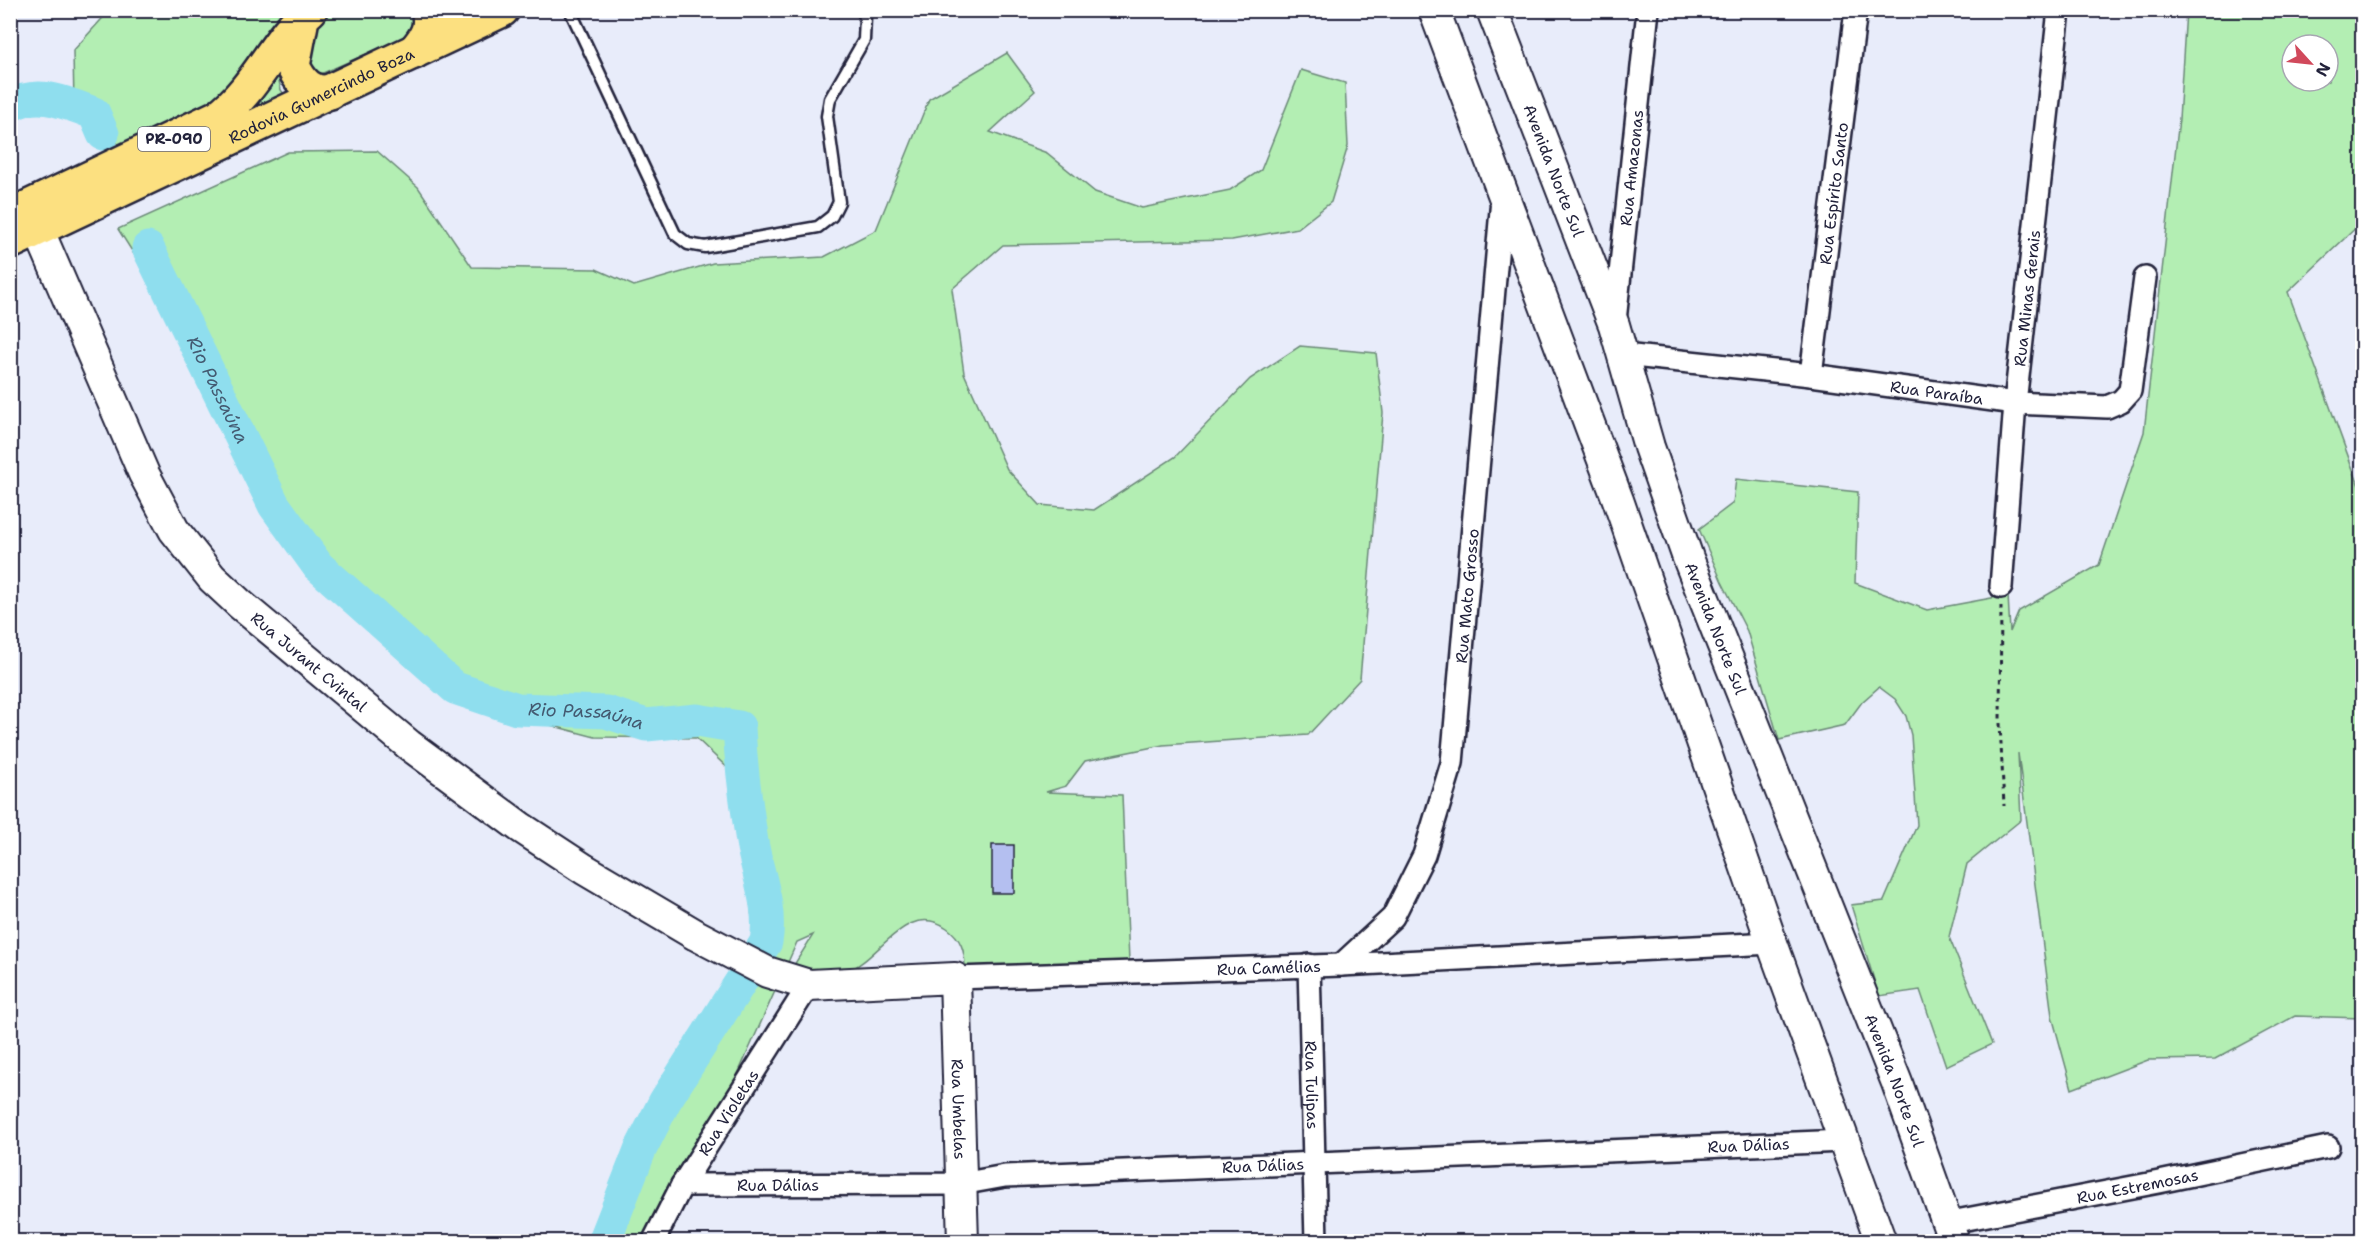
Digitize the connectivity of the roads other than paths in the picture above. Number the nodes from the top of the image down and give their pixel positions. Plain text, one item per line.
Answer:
1 (428, 10) edge
2 (502, 10) edge
3 (570, 10) edge
4 (862, 10) edge
5 (1434, 10) edge
6 (1492, 10) edge
7 (1648, 10) edge
8 (1856, 10) edge
9 (2058, 10) edge
10 (307, 13) edge
11 (414, 52) junction
12 (330, 92) junction
13 (1502, 195) junction
14 (20, 229) edge
15 (2145, 278) dead end
16 (1614, 325) junction
17 (1624, 354) junction
18 (1811, 375) junction
19 (2015, 403) junction
20 (1587, 418) junction
21 (1649, 447) junction
22 (1618, 500) junction
23 (1688, 558) junction
24 (2001, 586) road end
25 (1772, 943) junction
26 (1309, 965) junction
27 (1341, 965) junction
28 (767, 972) joint
29 (955, 978) junction
30 (809, 985) junction
31 (1844, 1142) junction
32 (2328, 1147) dead end
33 (1312, 1165) junction
34 (961, 1184) junction
35 (682, 1185) junction
36 (1950, 1232) edge
37 (653, 1242) edge
38 (963, 1242) edge
39 (1316, 1242) edge
40 (1881, 1242) edge

1 - 11 main road
2 - 11 main road, Rodovia Gumercindo Boza / PR-090
3 - 4 lane
5 - 13 street
6 - 16 street, Avenida Norte Sul
7 - 16 street, Rua Amazonas
8 - 18 street, Rua Espírito Santo
9 - 19 street, Rua Minas Gerais
10 - 12 main road
10 - 14 main road, Rodovia Gumercindo Boza / PR-090
11 - 12 main road, Rodovia Gumercindo Boza / PR-090
12 - 14 main road, Rodovia Gumercindo Boza / PR-090
13 - 20 street
13 - 27 street, Rua Mato Grosso
14 - 28 street, Rua Jurant Cvintal
15 - 19 street, Rua Paraíba
16 - 17 street, Avenida Norte Sul
17 - 18 street, Rua Paraíba
17 - 21 street, Avenida Norte Sul
18 - 19 street, Rua Paraíba
19 - 24 street, Rua Minas Gerais
20 - 21 street
20 - 22 street
21 - 23 street, Avenida Norte Sul
22 - 23 street
22 - 25 street
23 - 36 street, Avenida Norte Sul
25 - 27 street, Rua Camélias
25 - 31 street
26 - 27 street, Rua Camélias
26 - 29 street, Rua Camélias
26 - 33 street, Rua Tulipas
28 - 30 street, Rua Camélias
29 - 30 street, Rua Camélias
29 - 34 street, Rua Umbelas
30 - 35 street, Rua Violetas
31 - 33 street, Rua Dálias
31 - 40 street
32 - 36 street, Rua Estremosas
33 - 34 street, Rua Dálias
33 - 39 street, Rua Tulipas
34 - 35 street, Rua Dálias
34 - 38 street, Rua Umbelas
35 - 37 street, Rua Violetas

